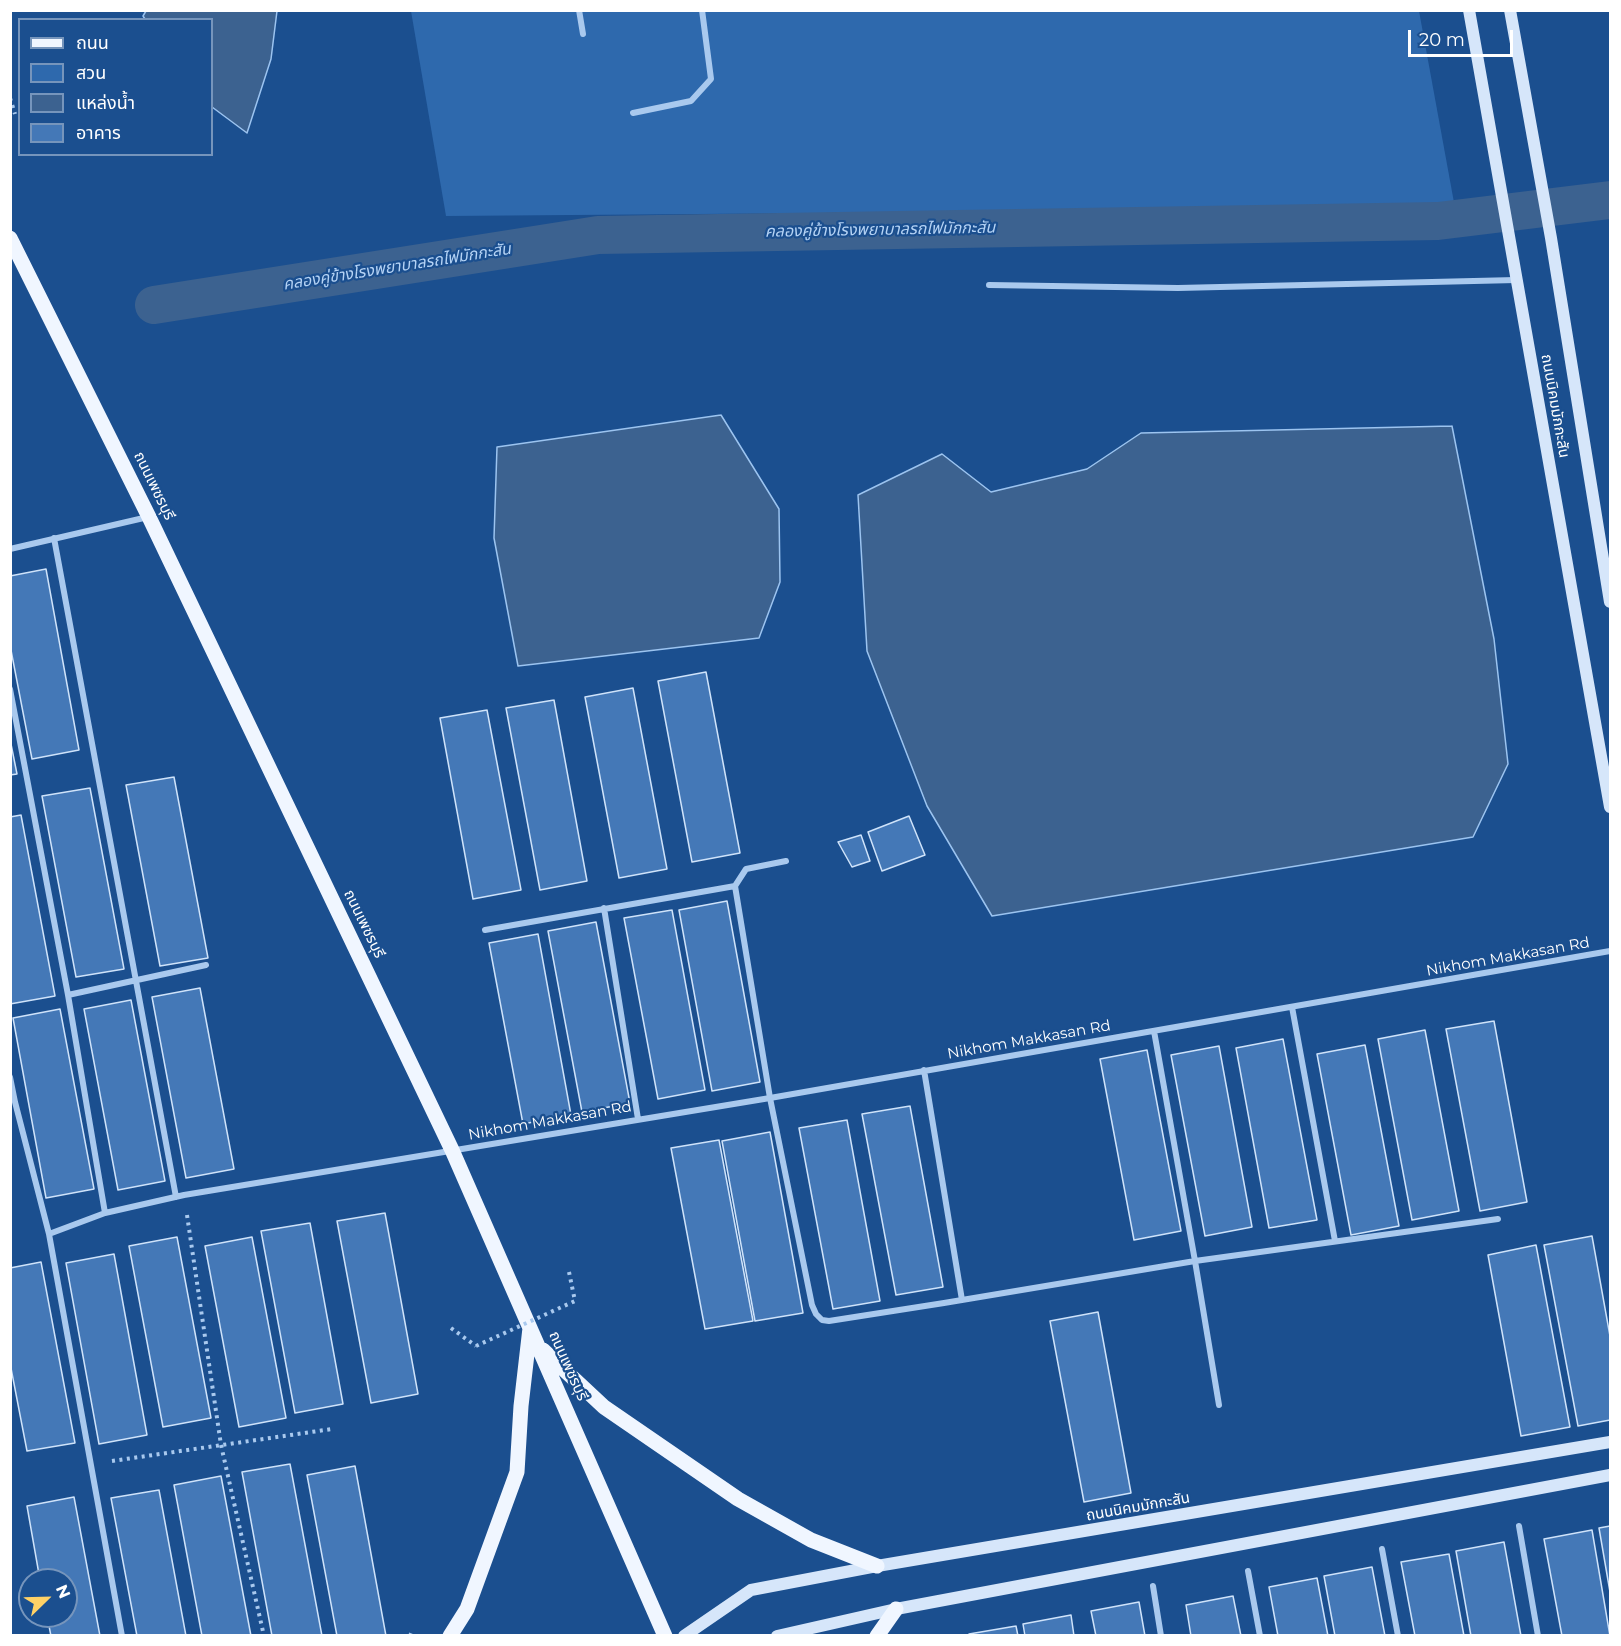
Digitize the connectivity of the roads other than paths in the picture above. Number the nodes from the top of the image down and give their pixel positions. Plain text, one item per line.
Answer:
1 (579, 10) edge
2 (702, 10) edge
3 (1469, 10) edge
4 (1510, 10) edge
5 (583, 34) dead end
6 (633, 113) dead end
7 (10, 238) edge
8 (1517, 280) junction
9 (989, 285) dead end
10 (149, 517) junction
11 (54, 538) junction
12 (10, 549) edge
13 (1611, 602) edge
14 (10, 689) edge
15 (1611, 807) edge
16 (786, 861) dead end
17 (735, 886) junction
18 (604, 908) junction
19 (485, 930) dead end
20 (1611, 951) edge
21 (206, 965) dead end
22 (136, 981) junction
23 (68, 995) junction
24 (1292, 1007) junction
25 (1154, 1031) junction
26 (924, 1070) junction
27 (10, 1077) edge
28 (770, 1098) junction
29 (13, 1102) edge
30 (638, 1119) junction
31 (452, 1150) junction
32 (176, 1197) junction
33 (105, 1213) junction
34 (1498, 1219) dead end
35 (49, 1234) junction
36 (1335, 1241) junction
37 (1195, 1261) junction
38 (962, 1300) junction
39 (530, 1325) junction
40 (539, 1346) junction
41 (1219, 1405) dead end
42 (1611, 1442) edge
43 (1611, 1475) edge
44 (1519, 1526) dead end
45 (1382, 1549) dead end
46 (877, 1566) junction
47 (1248, 1571) dead end
48 (1153, 1586) dead end
49 (897, 1609) junction
50 (122, 1635) edge
51 (450, 1635) edge
52 (665, 1635) edge
53 (684, 1635) edge
54 (777, 1635) edge
55 (877, 1635) edge
56 (1161, 1635) edge
57 (1260, 1635) edge
58 (1398, 1635) edge
59 (1538, 1635) edge

1 - 5 street
2 - 6 street
3 - 8 street, ถนนนิคมมักกะสัน
4 - 13 street, ถนนนิคมมักกะสัน
7 - 10 main road, ถนนเพชรบุรี
8 - 9 street
8 - 15 street, ถนนนิคมมักกะสัน
10 - 11 street
10 - 31 main road, ถนนเพชรบุรี
11 - 12 street
11 - 22 street
14 - 23 street
16 - 17 street
17 - 18 street
17 - 28 street
18 - 19 street
18 - 30 street
20 - 24 street, Nikhom Makkasan Rd
21 - 22 street
22 - 23 street
22 - 32 street
23 - 33 street
24 - 25 street, Nikhom Makkasan Rd
24 - 36 street
25 - 26 street, Nikhom Makkasan Rd
25 - 37 street
26 - 28 street, Nikhom Makkasan Rd
26 - 38 street
27 - 29 street
28 - 30 street, Nikhom Makkasan Rd
28 - 38 street
29 - 35 street
30 - 31 street, Nikhom Makkasan Rd
31 - 32 street, Nikhom Makkasan Rd
31 - 39 main road, ถนนเพชรบุรี
32 - 33 street, Nikhom Makkasan Rd
33 - 35 street, Nikhom Makkasan Rd
34 - 36 street
35 - 50 street
36 - 37 street
37 - 38 street
37 - 41 street
39 - 40 main road, ถนนเพชรบุรี
39 - 51 main road
40 - 46 main road
40 - 52 main road, ถนนเพชรบุรี
42 - 46 street, ถนนนิคมมักกะสัน
43 - 49 street
44 - 59 street
45 - 58 street
46 - 53 street, ถนนนิคมมักกะสัน
47 - 57 street
48 - 56 street
49 - 54 street
49 - 55 main road

